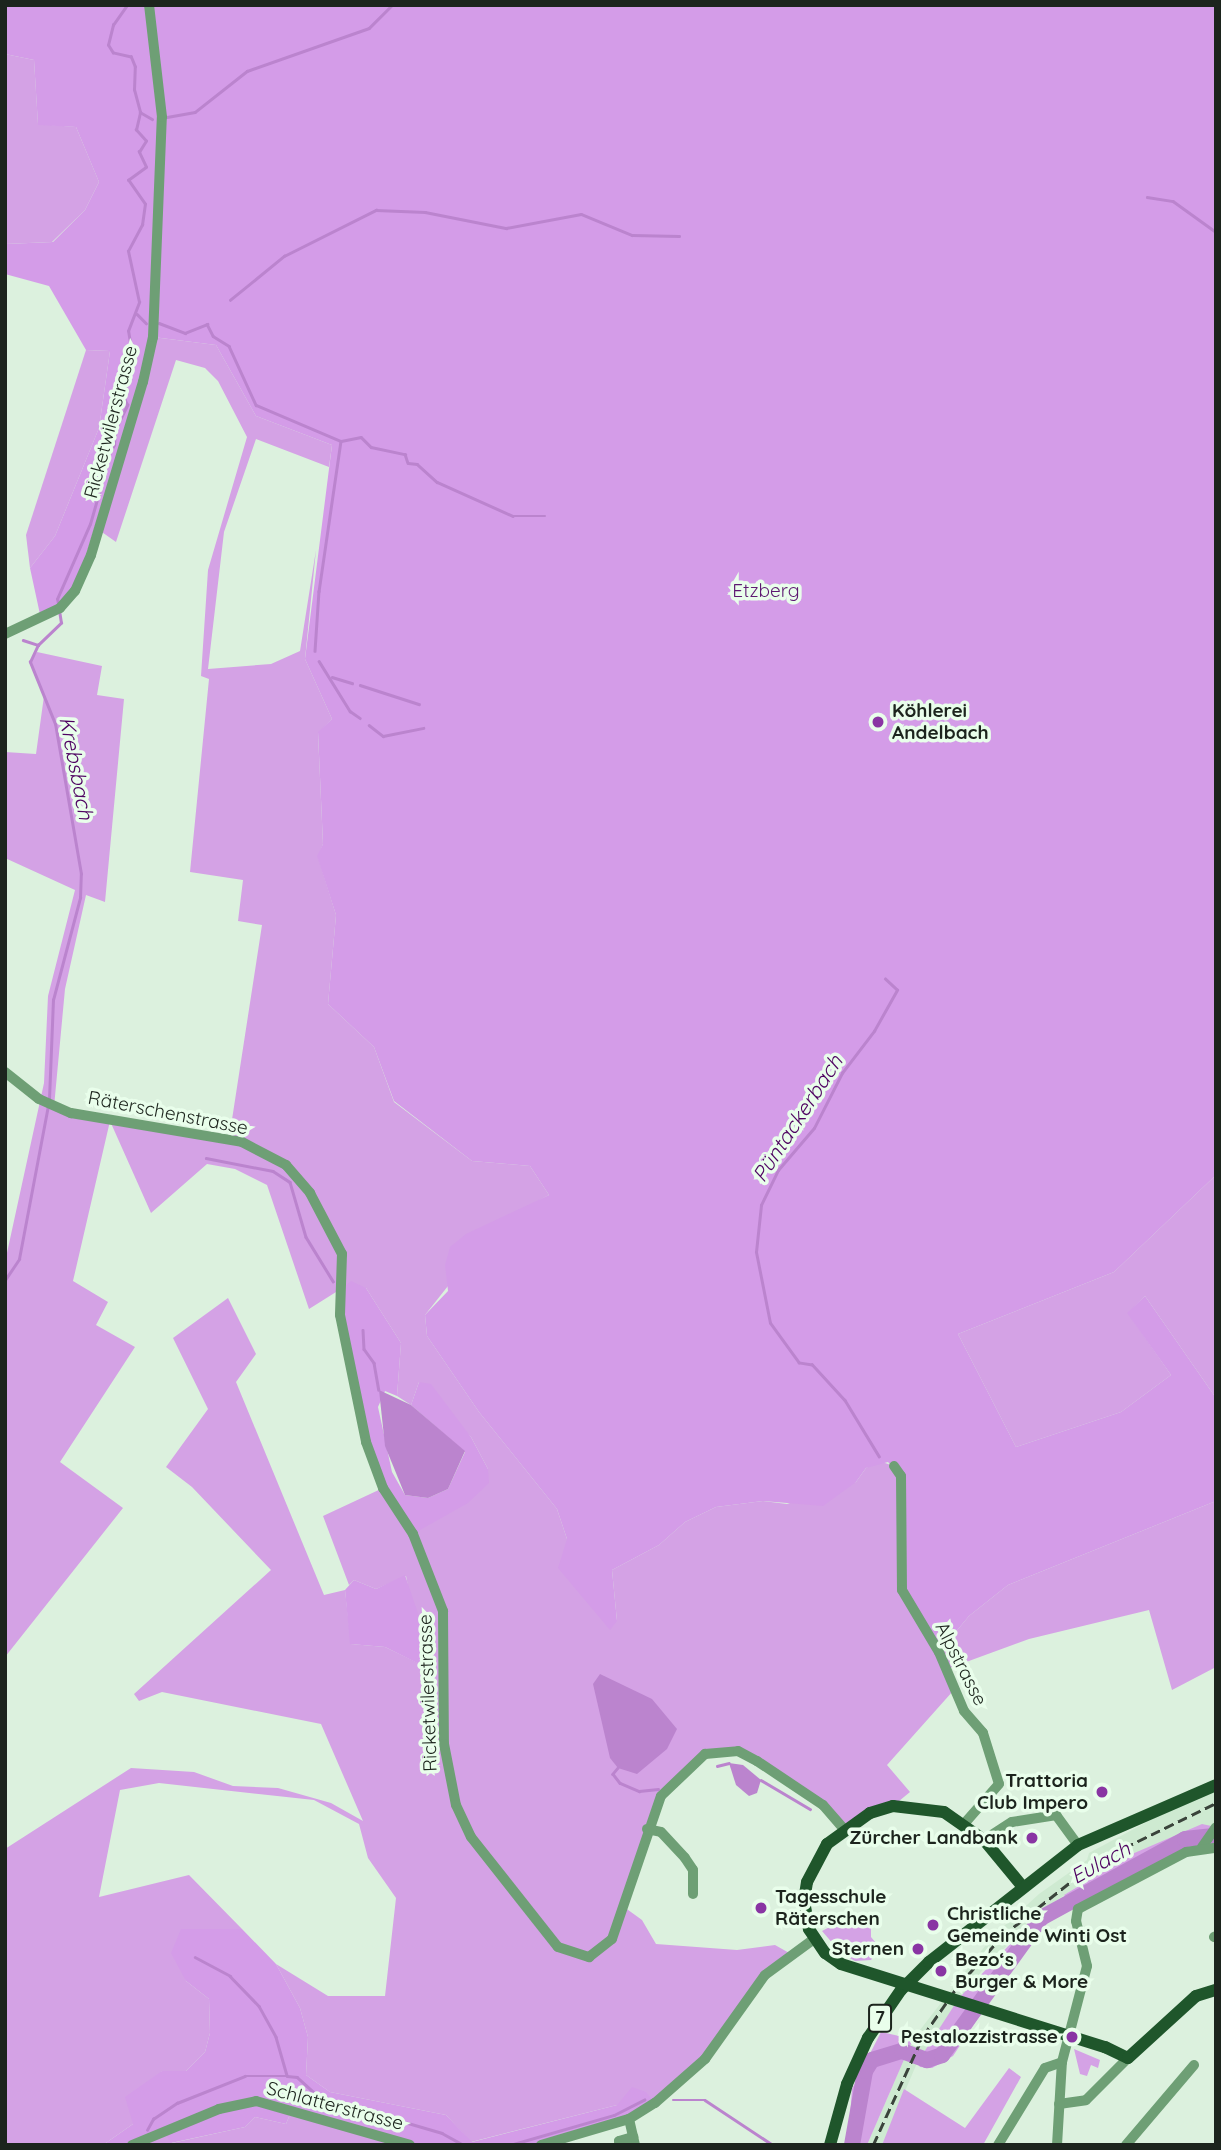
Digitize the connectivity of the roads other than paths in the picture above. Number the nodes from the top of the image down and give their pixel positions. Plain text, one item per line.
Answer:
1 (149, 5) edge
2 (5, 635) edge
3 (5, 1072) edge
4 (335, 1237) joint
5 (894, 1466) dead end
6 (1216, 1785) edge
7 (964, 1824) junction
8 (843, 1828) junction
9 (1215, 1828) edge
10 (648, 1829) junction
11 (984, 1840) junction
12 (1204, 1844) junction
13 (1078, 1845) junction
14 (1216, 1849) edge
15 (1022, 1886) junction
16 (693, 1894) dead end
17 (814, 1939) junction
18 (1216, 1990) edge
19 (1128, 2058) junction
20 (1062, 2062) junction
21 (1194, 2065) dead end
22 (1059, 2104) junction
23 (629, 2119) junction
24 (634, 2141) edge
25 (132, 2145) edge
26 (410, 2145) edge
27 (541, 2145) edge
28 (620, 2145) edge
29 (830, 2145) edge
30 (999, 2145) edge
31 (1057, 2145) edge
32 (1126, 2145) edge

1 - 2 street, Ricketwilerstrasse
3 - 4 street, Räterschenstrasse
4 - 10 street, Ricketwilerstrasse
5 - 7 street, Alpstrasse
6 - 13 main road, 7
7 - 8 main road
7 - 11 main road
8 - 10 street, Ricketwilerstrasse
8 - 17 main road
9 - 12 street
10 - 16 street
11 - 13 street
11 - 15 main road
12 - 14 street
12 - 20 street
13 - 15 main road, 7
15 - 29 main road, 7
17 - 19 main road, bridge
17 - 23 street
18 - 19 main road
19 - 22 street
20 - 22 street
20 - 30 street
21 - 32 street
22 - 31 street
23 - 24 street
23 - 27 street
24 - 28 street
25 - 26 street, Schlatterstrasse

